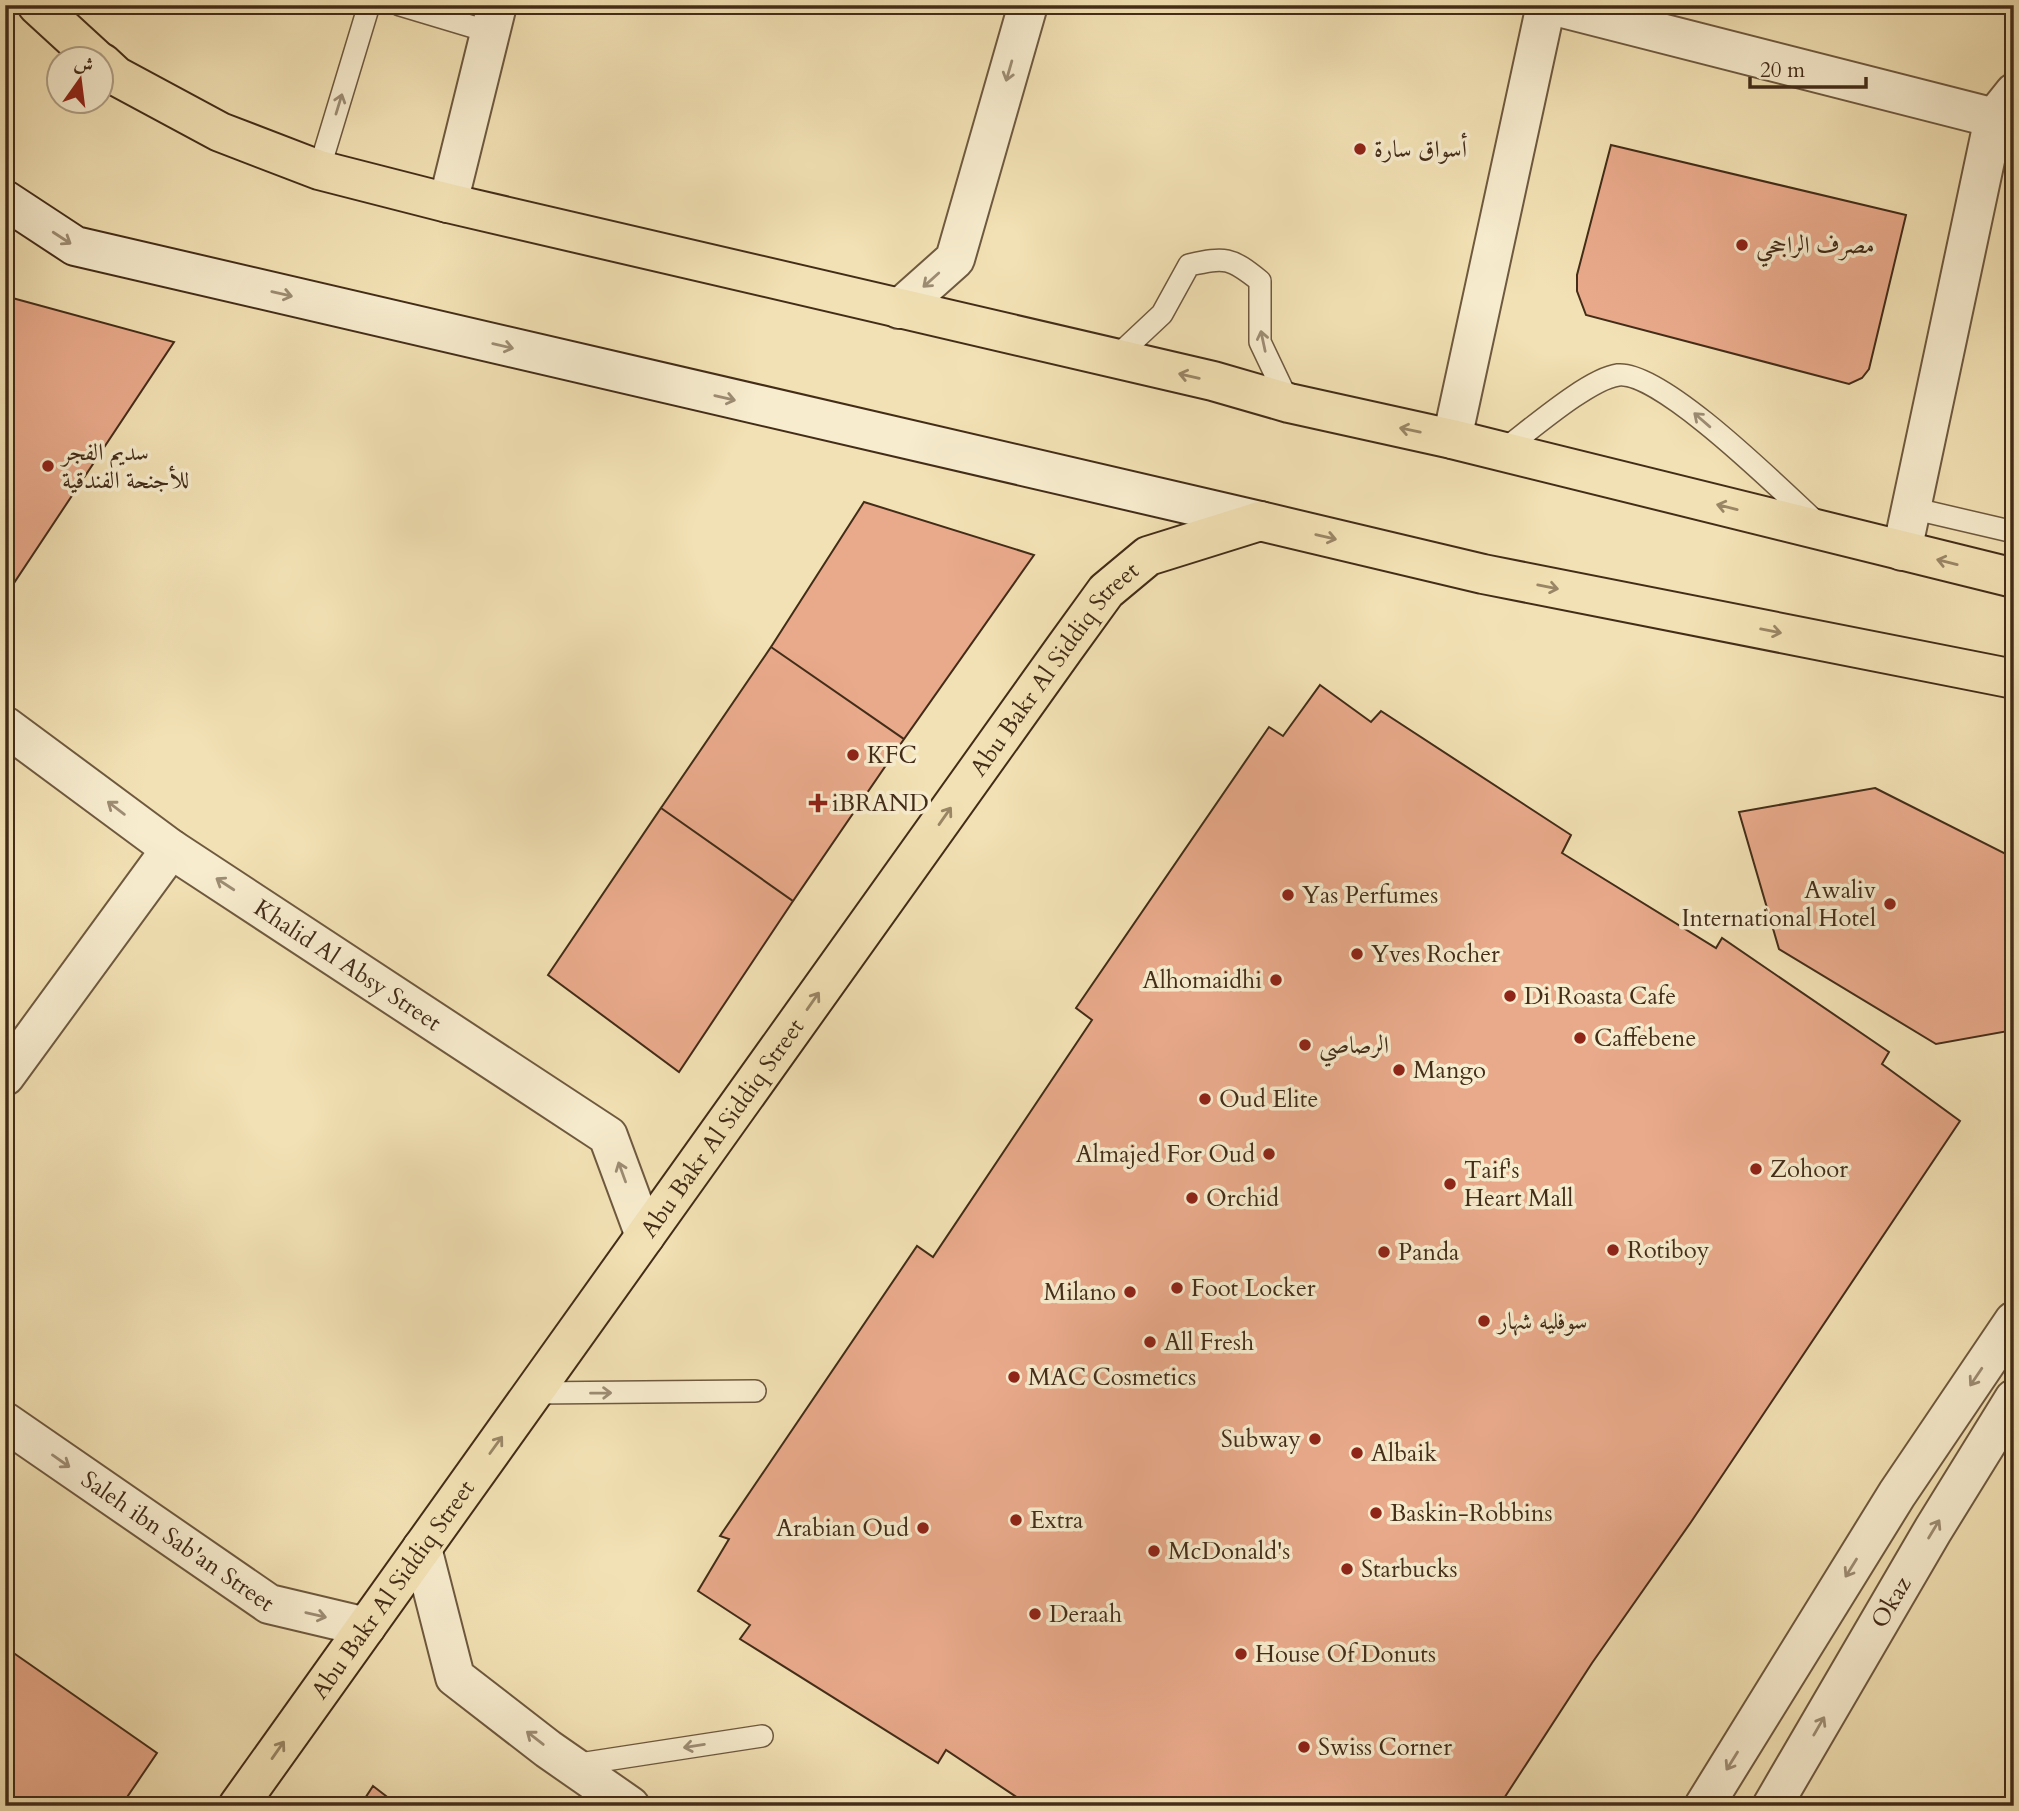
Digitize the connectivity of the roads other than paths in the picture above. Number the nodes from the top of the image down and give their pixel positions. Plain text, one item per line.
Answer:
1 (37, 5) edge
2 (369, 5) edge
3 (400, 5) edge
4 (1028, 5) edge
5 (1548, 5) edge
6 (493, 19) edge
7 (82, 46) edge
8 (116, 76) edge
9 (2007, 112) edge
10 (319, 170) junction
11 (5, 201) edge
12 (448, 202) junction
13 (899, 309) junction
14 (1114, 359) junction
15 (1289, 403) junction
16 (1452, 439) junction
17 (1502, 452) junction
18 (1910, 508) junction
19 (1260, 521) junction
20 (1826, 531) junction
21 (2014, 532) edge
22 (1902, 551) junction
23 (2014, 578) edge
24 (2014, 679) edge
25 (5, 726) edge
26 (171, 849) junction
27 (5, 1076) edge
28 (645, 1236) junction
29 (2014, 1321) edge
30 (755, 1391) dead end
31 (533, 1393) junction
32 (2014, 1399) edge
33 (5, 1422) edge
34 (422, 1548) junction
35 (366, 1627) junction
36 (762, 1736) dead end
37 (573, 1765) junction
38 (239, 1806) edge
39 (630, 1806) edge
40 (1704, 1806) edge
41 (1772, 1806) edge

1 - 7 main road
10 -> 2 lane
3 - 6 lane
4 -> 13 street
5 - 9 street
5 - 16 street
6 - 12 street
8 - 10 main road
9 - 18 street
10 - 12 main road
11 -> 19 street
12 - 13 main road
13 - 14 main road
15 -> 14 main road
15 -> 14 lane
16 -> 15 main road
16 - 17 main road
20 -> 17 main road
20 -> 17 lane
18 - 21 lane
18 - 22 street
19 -> 24 main road
28 -> 19 main road, Abu Bakr Al Siddiq Street
20 - 22 main road
23 -> 22 main road
26 -> 25 street, Khalid Al Absy Street
26 - 27 street
28 -> 26 street, Khalid Al Absy Street
28 - 31 main road, Abu Bakr Al Siddiq Street
29 -> 40 street
31 -> 30 lane
34 -> 31 main road, Abu Bakr Al Siddiq Street
41 -> 32 street, Okaz
33 -> 35 street, Saleh ibn Sab'an Street
34 - 35 main road, Abu Bakr Al Siddiq Street
37 -> 34 street
38 -> 35 main road, Abu Bakr Al Siddiq Street
36 -> 37 lane
37 - 39 street

